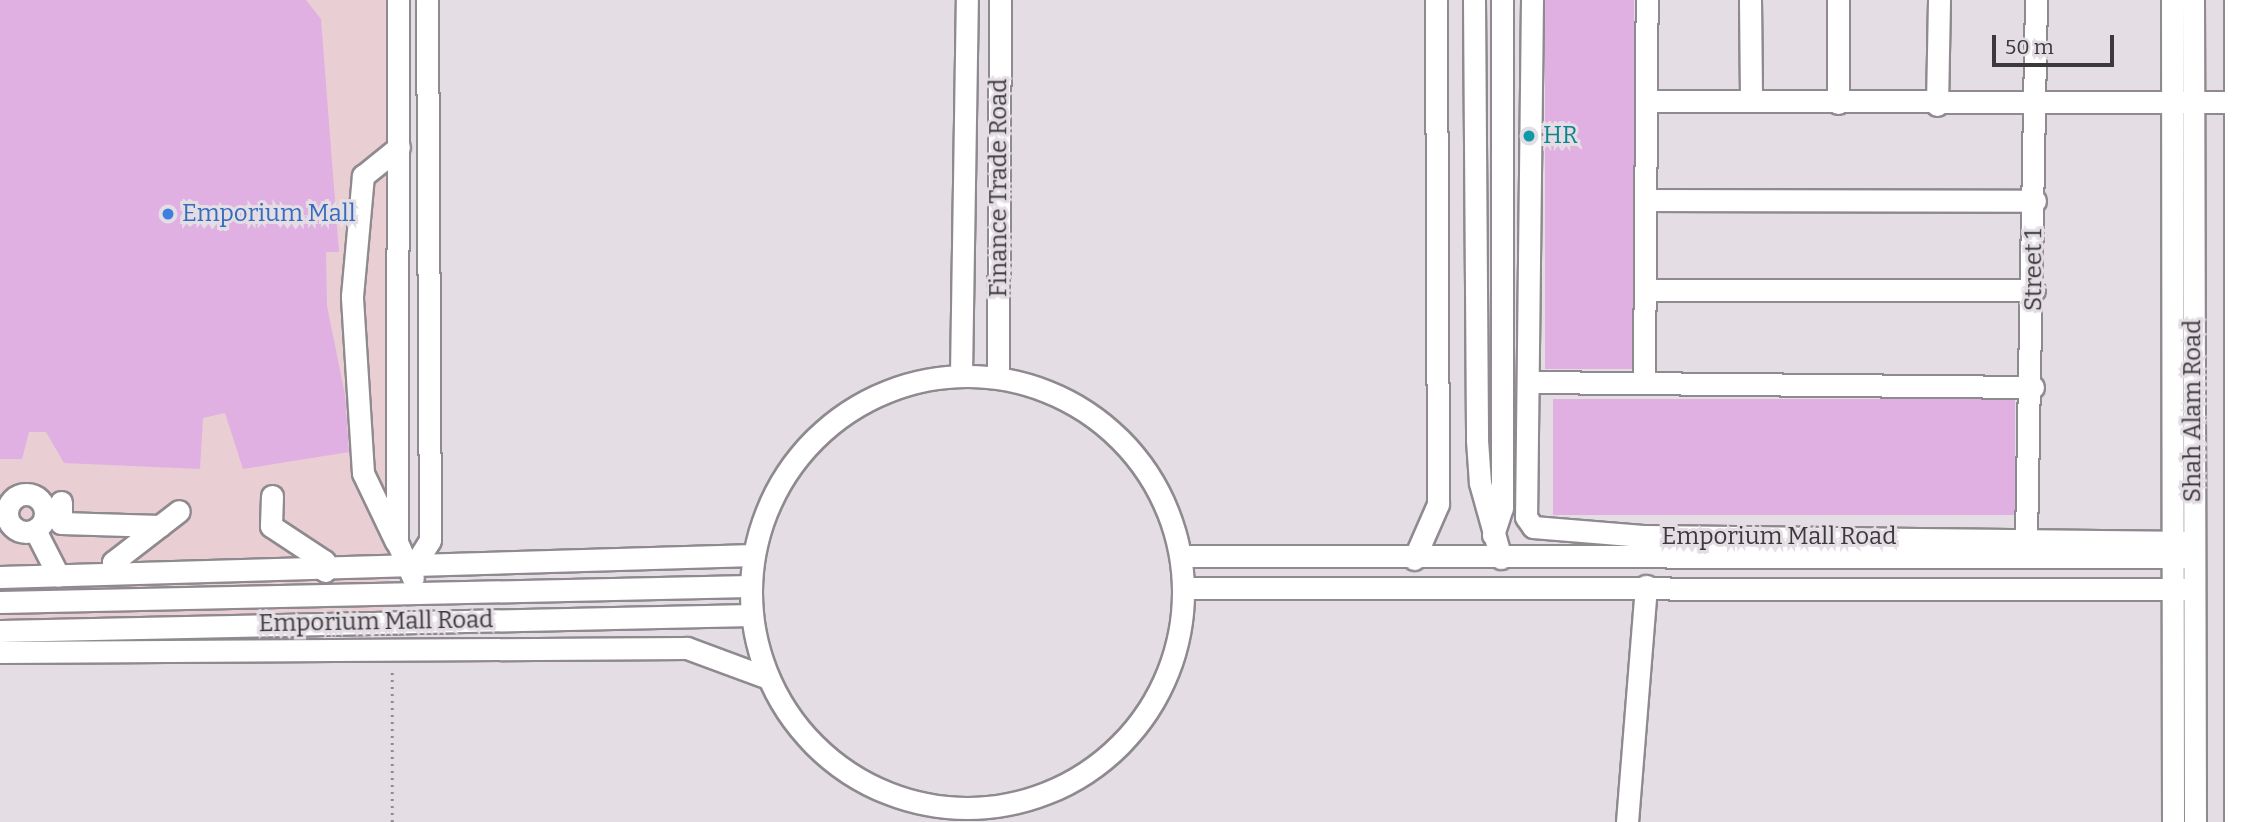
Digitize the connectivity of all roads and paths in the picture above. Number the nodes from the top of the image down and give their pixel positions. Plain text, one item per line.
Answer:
1 (398, 0) edge
2 (427, 0) edge
3 (967, 0) edge
4 (1000, 0) edge
5 (1436, 0) edge
6 (1474, 0) edge
7 (1502, 0) edge
8 (1532, 0) edge
9 (1647, 0) edge
10 (1750, 0) edge
11 (1838, 0) edge
12 (1939, 0) edge
13 (2036, 0) edge
14 (2172, 0) edge
15 (2193, 0) edge
16 (2235, 0) edge
17 (1647, 101) junction
18 (1751, 101) junction
19 (2183, 102) junction
20 (2236, 102) junction
21 (1838, 103) junction
22 (1937, 105) junction
23 (2036, 105) junction
24 (399, 147) junction
25 (1647, 200) junction
26 (2035, 201) junction
27 (1646, 290) junction
28 (2034, 290) junction
29 (961, 374) junction
30 (998, 376) junction
31 (1529, 382) junction
32 (1644, 383) junction
33 (2033, 387) junction
34 (272, 496) dead end
35 (61, 502) dead end
36 (179, 511) dead end
37 (6, 525) edge
38 (150, 525) junction
39 (34, 530) junction
40 (1492, 537) junction
41 (2026, 539) junction
42 (397, 542) junction
43 (2183, 549) junction
44 (754, 555) junction
45 (1181, 556) junction
46 (1501, 558) junction
47 (1414, 559) junction
48 (412, 569) junction
49 (325, 571) junction
50 (105, 573) junction
51 (58, 575) junction
52 (0, 577) edge
53 (750, 586) junction
54 (1646, 586) junction
55 (1184, 588) junction
56 (2183, 590) junction
57 (414, 592) junction
58 (0, 602) edge
59 (752, 615) junction
60 (0, 631) edge
61 (0, 652) edge
62 (392, 652) junction
63 (768, 678) junction
64 (941, 815) edge
65 (975, 816) edge
66 (391, 822) edge
67 (1627, 822) edge
68 (2173, 822) edge
69 (2195, 822) edge
70 (2235, 822) edge

1 - 24 street
2 - 48 street
3 - 29 street
4 - 30 street, Finance Trade Road
5 - 47 street
6 - 40 street
7 - 40 street
8 - 31 street
9 - 17 street
10 - 18 street
11 - 21 street
12 - 22 street
13 - 23 street, Street 1
14 - 19 street
15 - 19 street, Shah Alam Road
16 - 20 street, Shah Alam Road
17 - 18 street
17 - 25 street
18 - 21 street
19 - 20 street
19 - 23 street
19 - 43 street, Shah Alam Road
20 - 70 street, Shah Alam Road
21 - 22 street
22 - 23 street
23 - 26 street, Street 1
24 - 42 street
24 - 42 street
25 - 26 street
25 - 27 street
26 - 28 street, Street 1
27 - 28 street
27 - 32 street
28 - 33 street, Street 1
29 - 30 street
29 - 44 street
30 - 45 street
31 - 32 street
31 - 41 street, Emporium Mall Road
32 - 33 street
33 - 41 street, Street 1
34 - 49 street
35 - 38 street
36 - 38 street
37 - 39 street
37 - 39 street
38 - 50 street
39 - 51 street
40 - 46 street
41 - 43 street, Emporium Mall Road
42 - 48 street
43 - 46 street
43 - 56 street, Shah Alam Road
44 - 48 street
44 - 53 street
45 - 47 street
45 - 55 street
46 - 47 street
48 - 49 street
48 - 57 street
49 - 50 street
50 - 51 street
51 - 52 street
53 - 57 street
53 - 59 street
54 - 55 street
54 - 56 street
54 - 67 street
55 - 65 street
56 - 68 street
56 - 69 street, Shah Alam Road
57 - 58 street
59 - 60 street, Emporium Mall Road
59 - 63 street
61 - 62 street
62 - 63 street
62 - 66 path
63 - 64 street
64 - 65 street

